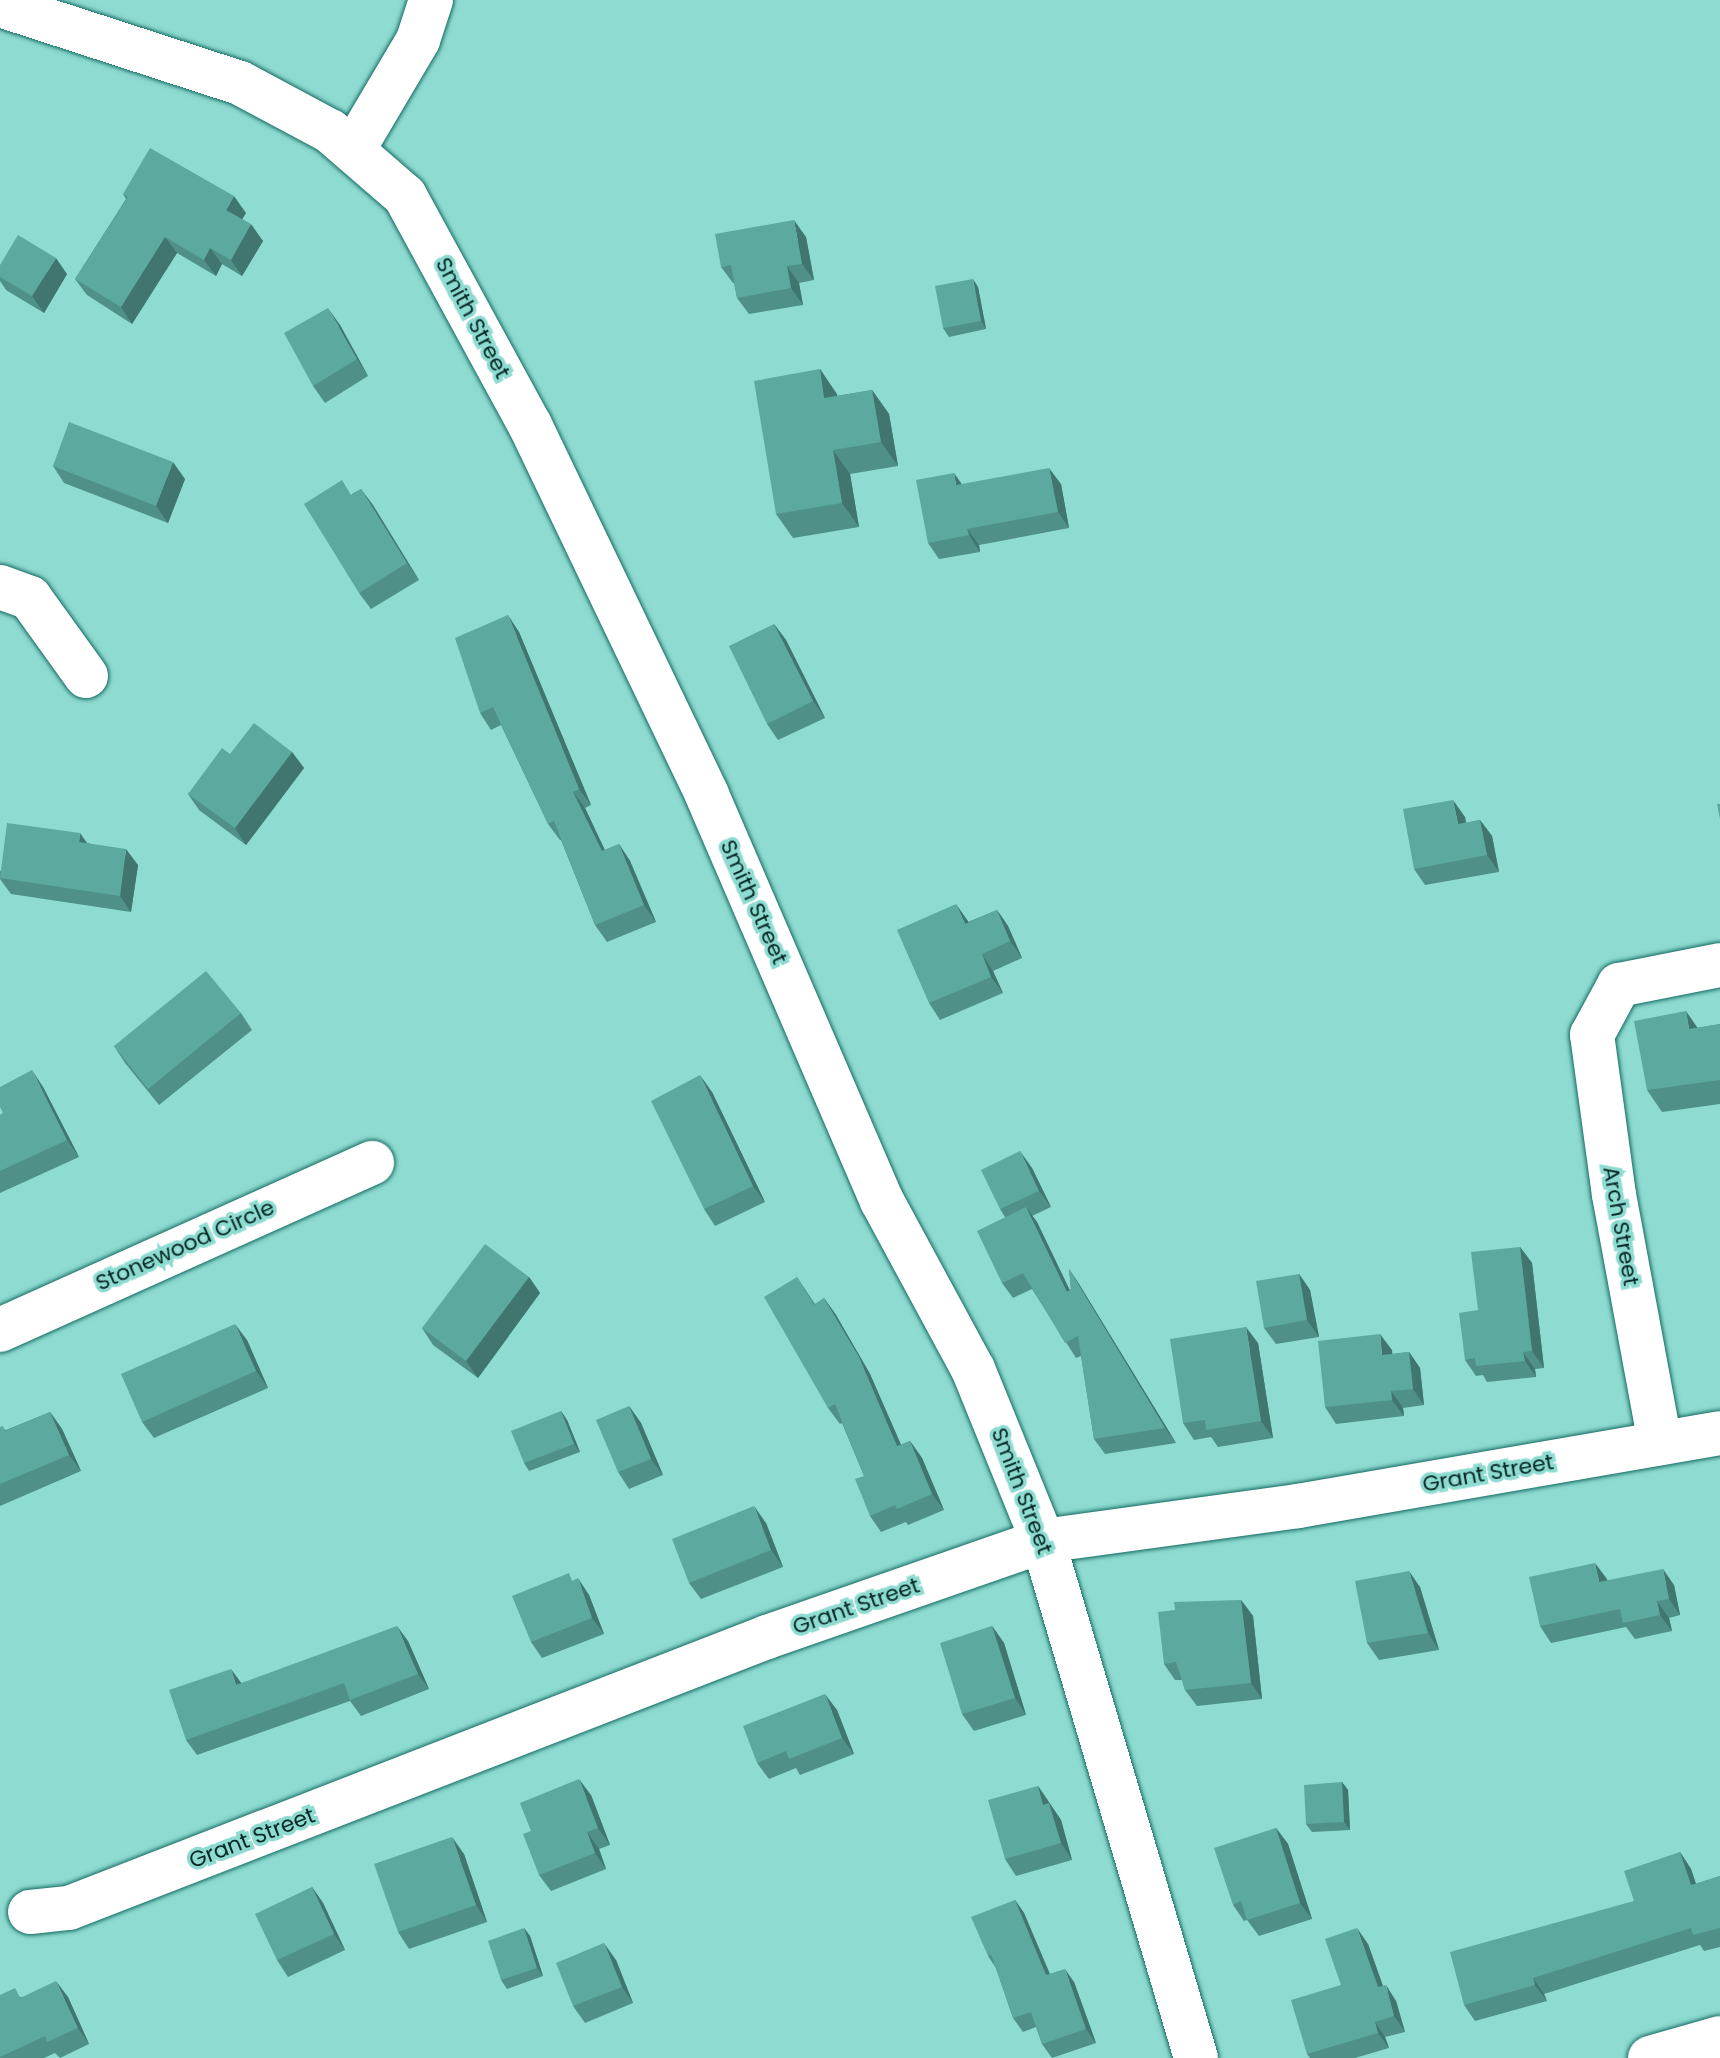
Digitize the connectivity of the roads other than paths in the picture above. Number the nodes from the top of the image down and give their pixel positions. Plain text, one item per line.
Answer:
1 (431, 0) edge
2 (0, 5) edge
3 (353, 150) junction
4 (0, 587) edge
5 (86, 676) dead end
6 (1720, 965) edge
7 (372, 1163) dead end
8 (0, 1330) edge
9 (1720, 1433) edge
10 (1660, 1443) junction
11 (1043, 1541) junction
12 (30, 1912) dead end
13 (1720, 2038) edge
14 (1662, 2056) edge
15 (1196, 2058) edge

1 - 3 street
2 - 3 street, Smith Street
3 - 11 street, Smith Street
4 - 5 street
6 - 10 street, Arch Street
7 - 8 street, Stonewood Circle
9 - 10 street, Grant Street
10 - 11 street, Grant Street
11 - 12 street, Grant Street
11 - 15 street, Smith Street
13 - 14 street

